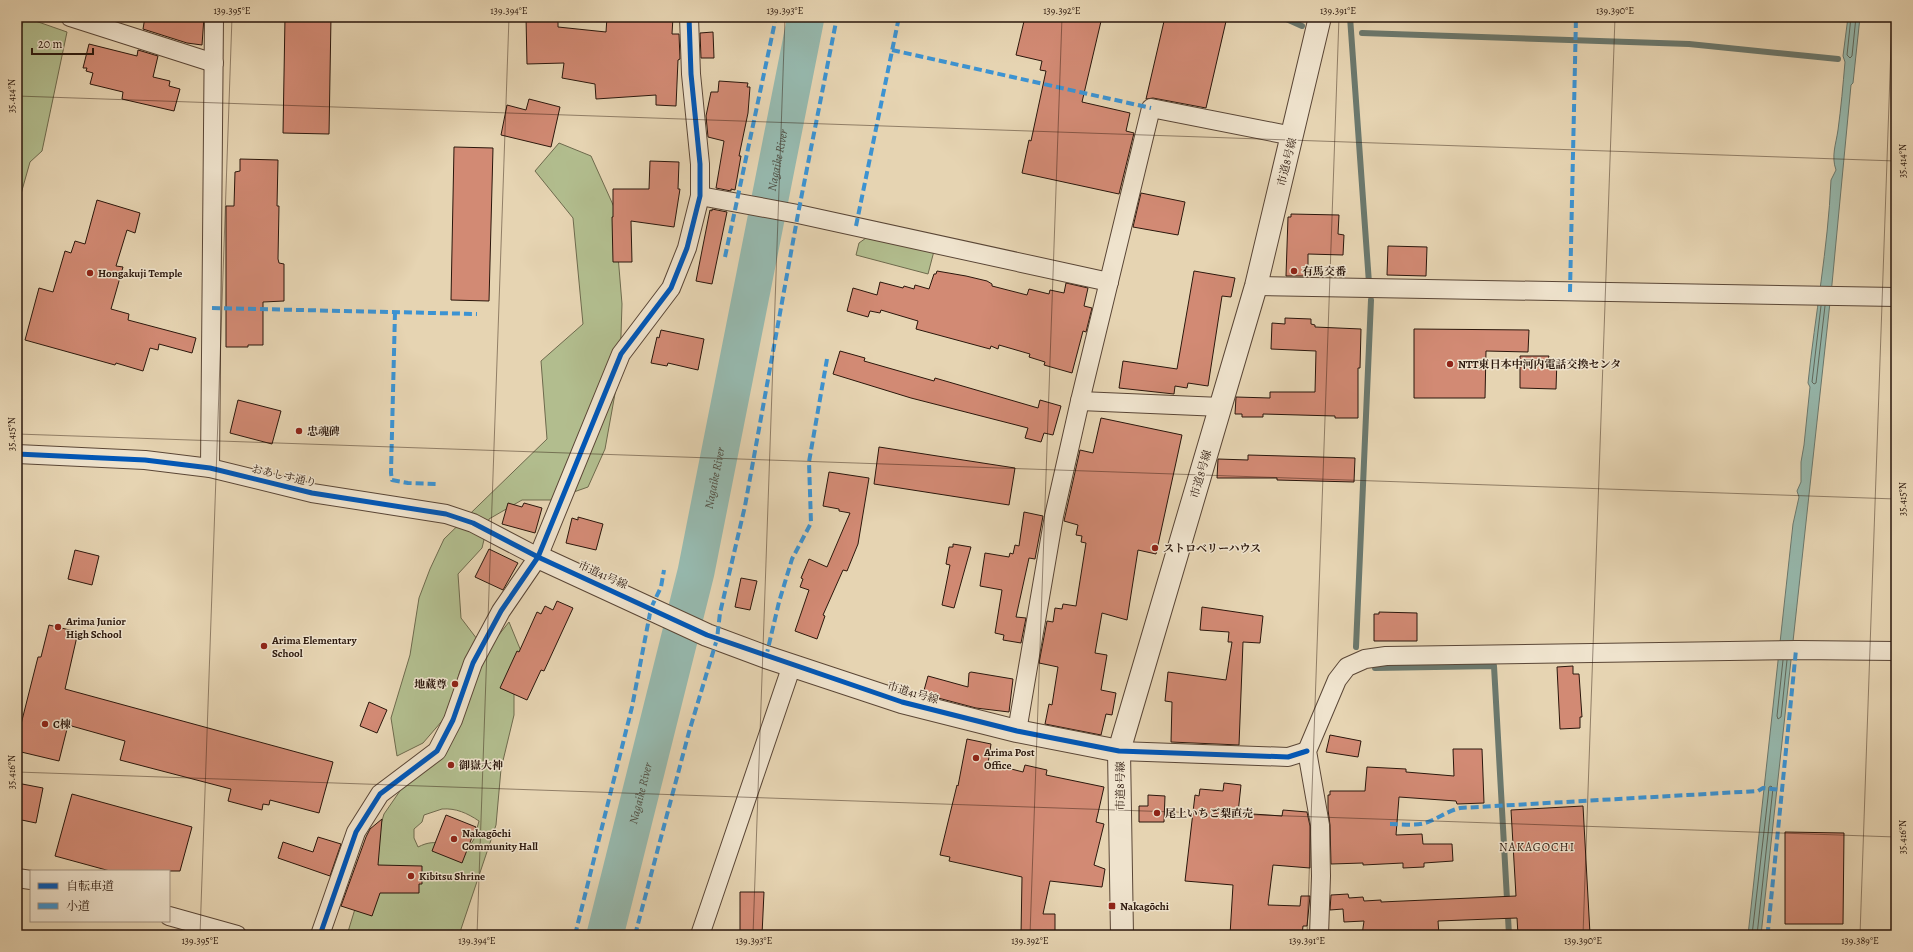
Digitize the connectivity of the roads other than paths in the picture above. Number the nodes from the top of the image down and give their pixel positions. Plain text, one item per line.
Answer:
1 (70, 17) edge
2 (214, 17) edge
3 (689, 17) edge
4 (1320, 17) edge
5 (214, 63) junction
6 (1293, 136) junction
7 (700, 196) junction
8 (1109, 282) junction
9 (1256, 286) junction
10 (1896, 296) edge
11 (1080, 401) junction
12 (1221, 407) junction
13 (17, 454) edge
14 (210, 468) junction
15 (538, 557) junction
16 (1896, 651) edge
17 (792, 665) junction
18 (1017, 731) junction
19 (1119, 751) junction
20 (1307, 751) junction
21 (17, 878) edge
22 (30, 880) edge
23 (170, 916) edge
24 (237, 935) edge
25 (320, 935) edge
26 (700, 935) edge
27 (1122, 935) edge
28 (1319, 935) edge

1 - 5 street
2 - 5 street
3 - 7 street
4 - 6 street, 市道8号線
5 - 14 street
6 - 8 street
6 - 9 street, 市道8号線
7 - 8 street
7 - 15 street
8 - 11 street
9 - 10 street
9 - 12 street, 市道8号線
11 - 12 street
11 - 18 street
12 - 19 street, 市道8号線
13 - 14 street, おあしす通り
14 - 15 street, おあしす通り
15 - 17 street, 市道41号線
15 - 25 street
16 - 20 street
17 - 18 street, 市道41号線
17 - 26 street
18 - 19 street, 市道41号線
19 - 20 street
19 - 27 street, 市道8号線
20 - 28 street
21 - 22 street
23 - 24 street

